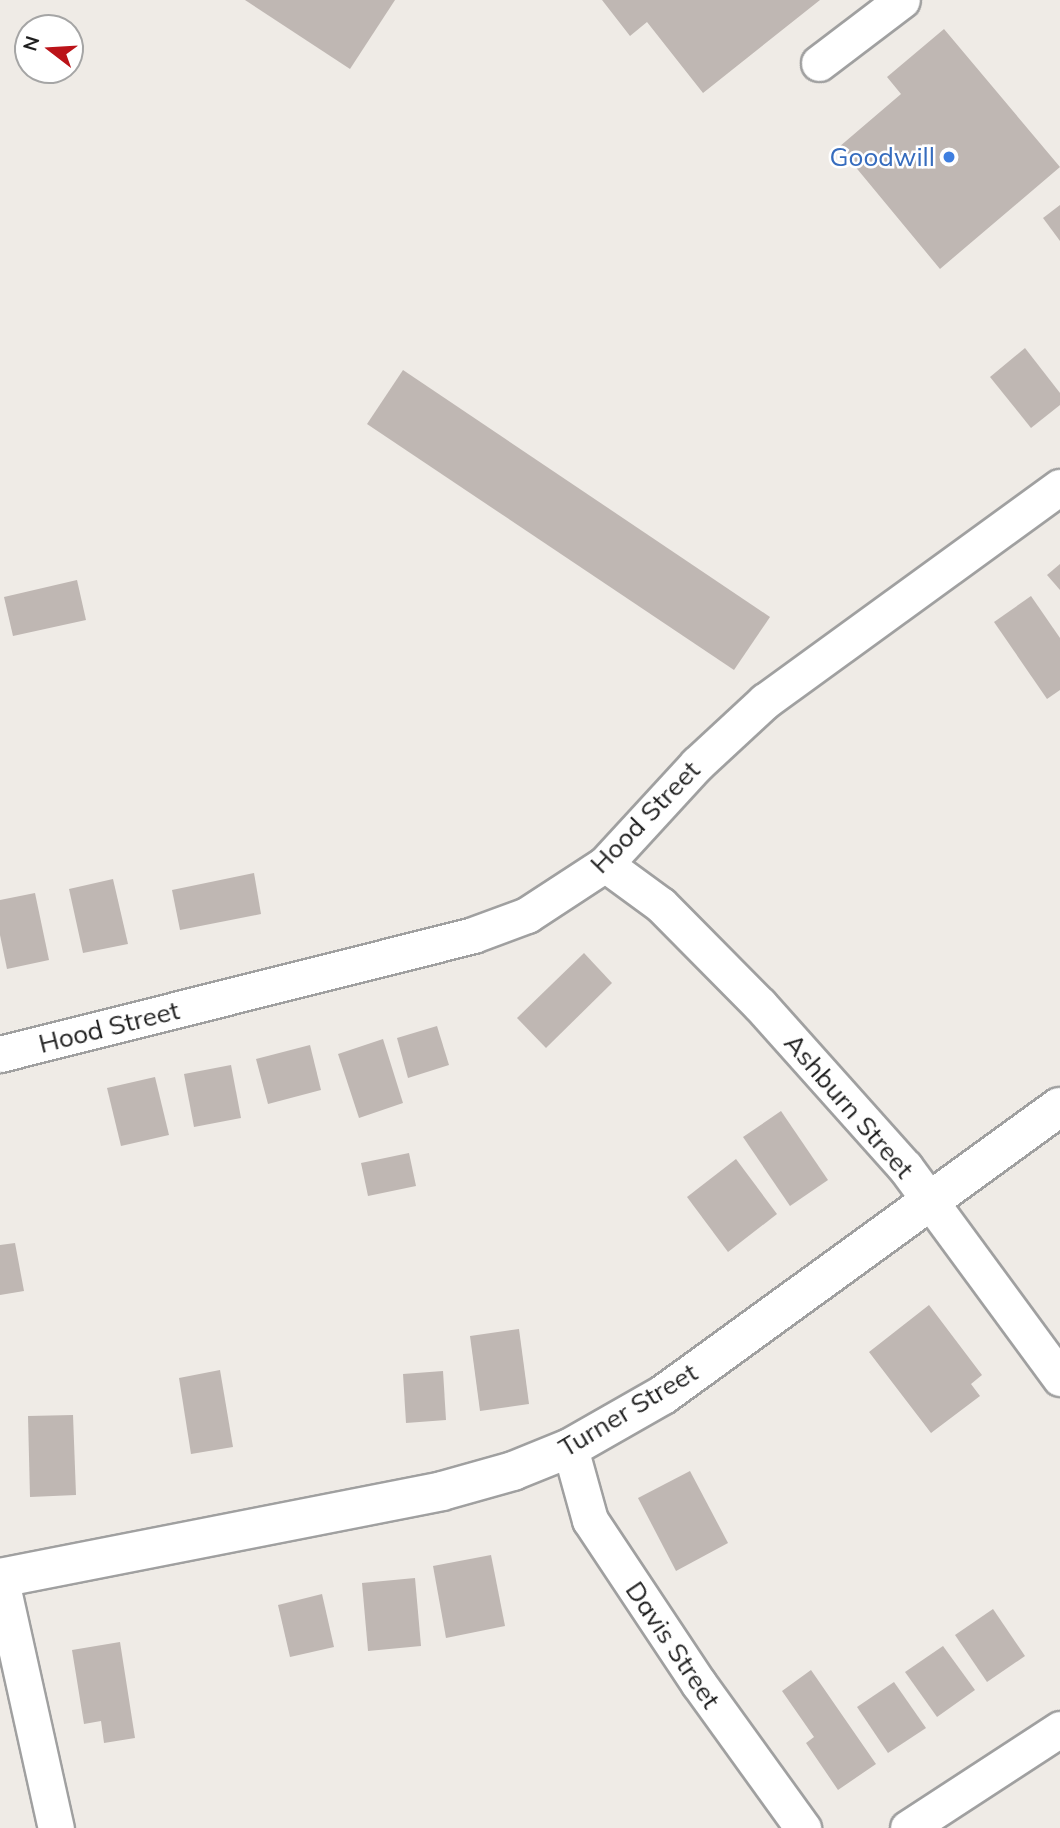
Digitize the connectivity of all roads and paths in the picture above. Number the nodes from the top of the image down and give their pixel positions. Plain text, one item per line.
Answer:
1 (902, 0) edge
2 (819, 63) dead end
3 (1060, 486) edge
4 (605, 864) junction
5 (0, 1054) edge
6 (1060, 1107) edge
7 (930, 1200) junction
8 (1060, 1378) edge
9 (570, 1448) junction
10 (0, 1577) edge
11 (1060, 1729) edge
12 (56, 1828) edge
13 (803, 1828) edge
14 (908, 1828) edge

1 - 2 street
3 - 4 street, Hood Street
4 - 5 street, Hood Street
4 - 7 street, Ashburn Street
6 - 7 street, Turner Street
7 - 8 street, Ashburn Street
7 - 9 street, Turner Street
9 - 10 street, Turner Street
9 - 13 street, Davis Street
10 - 12 street
11 - 14 street

